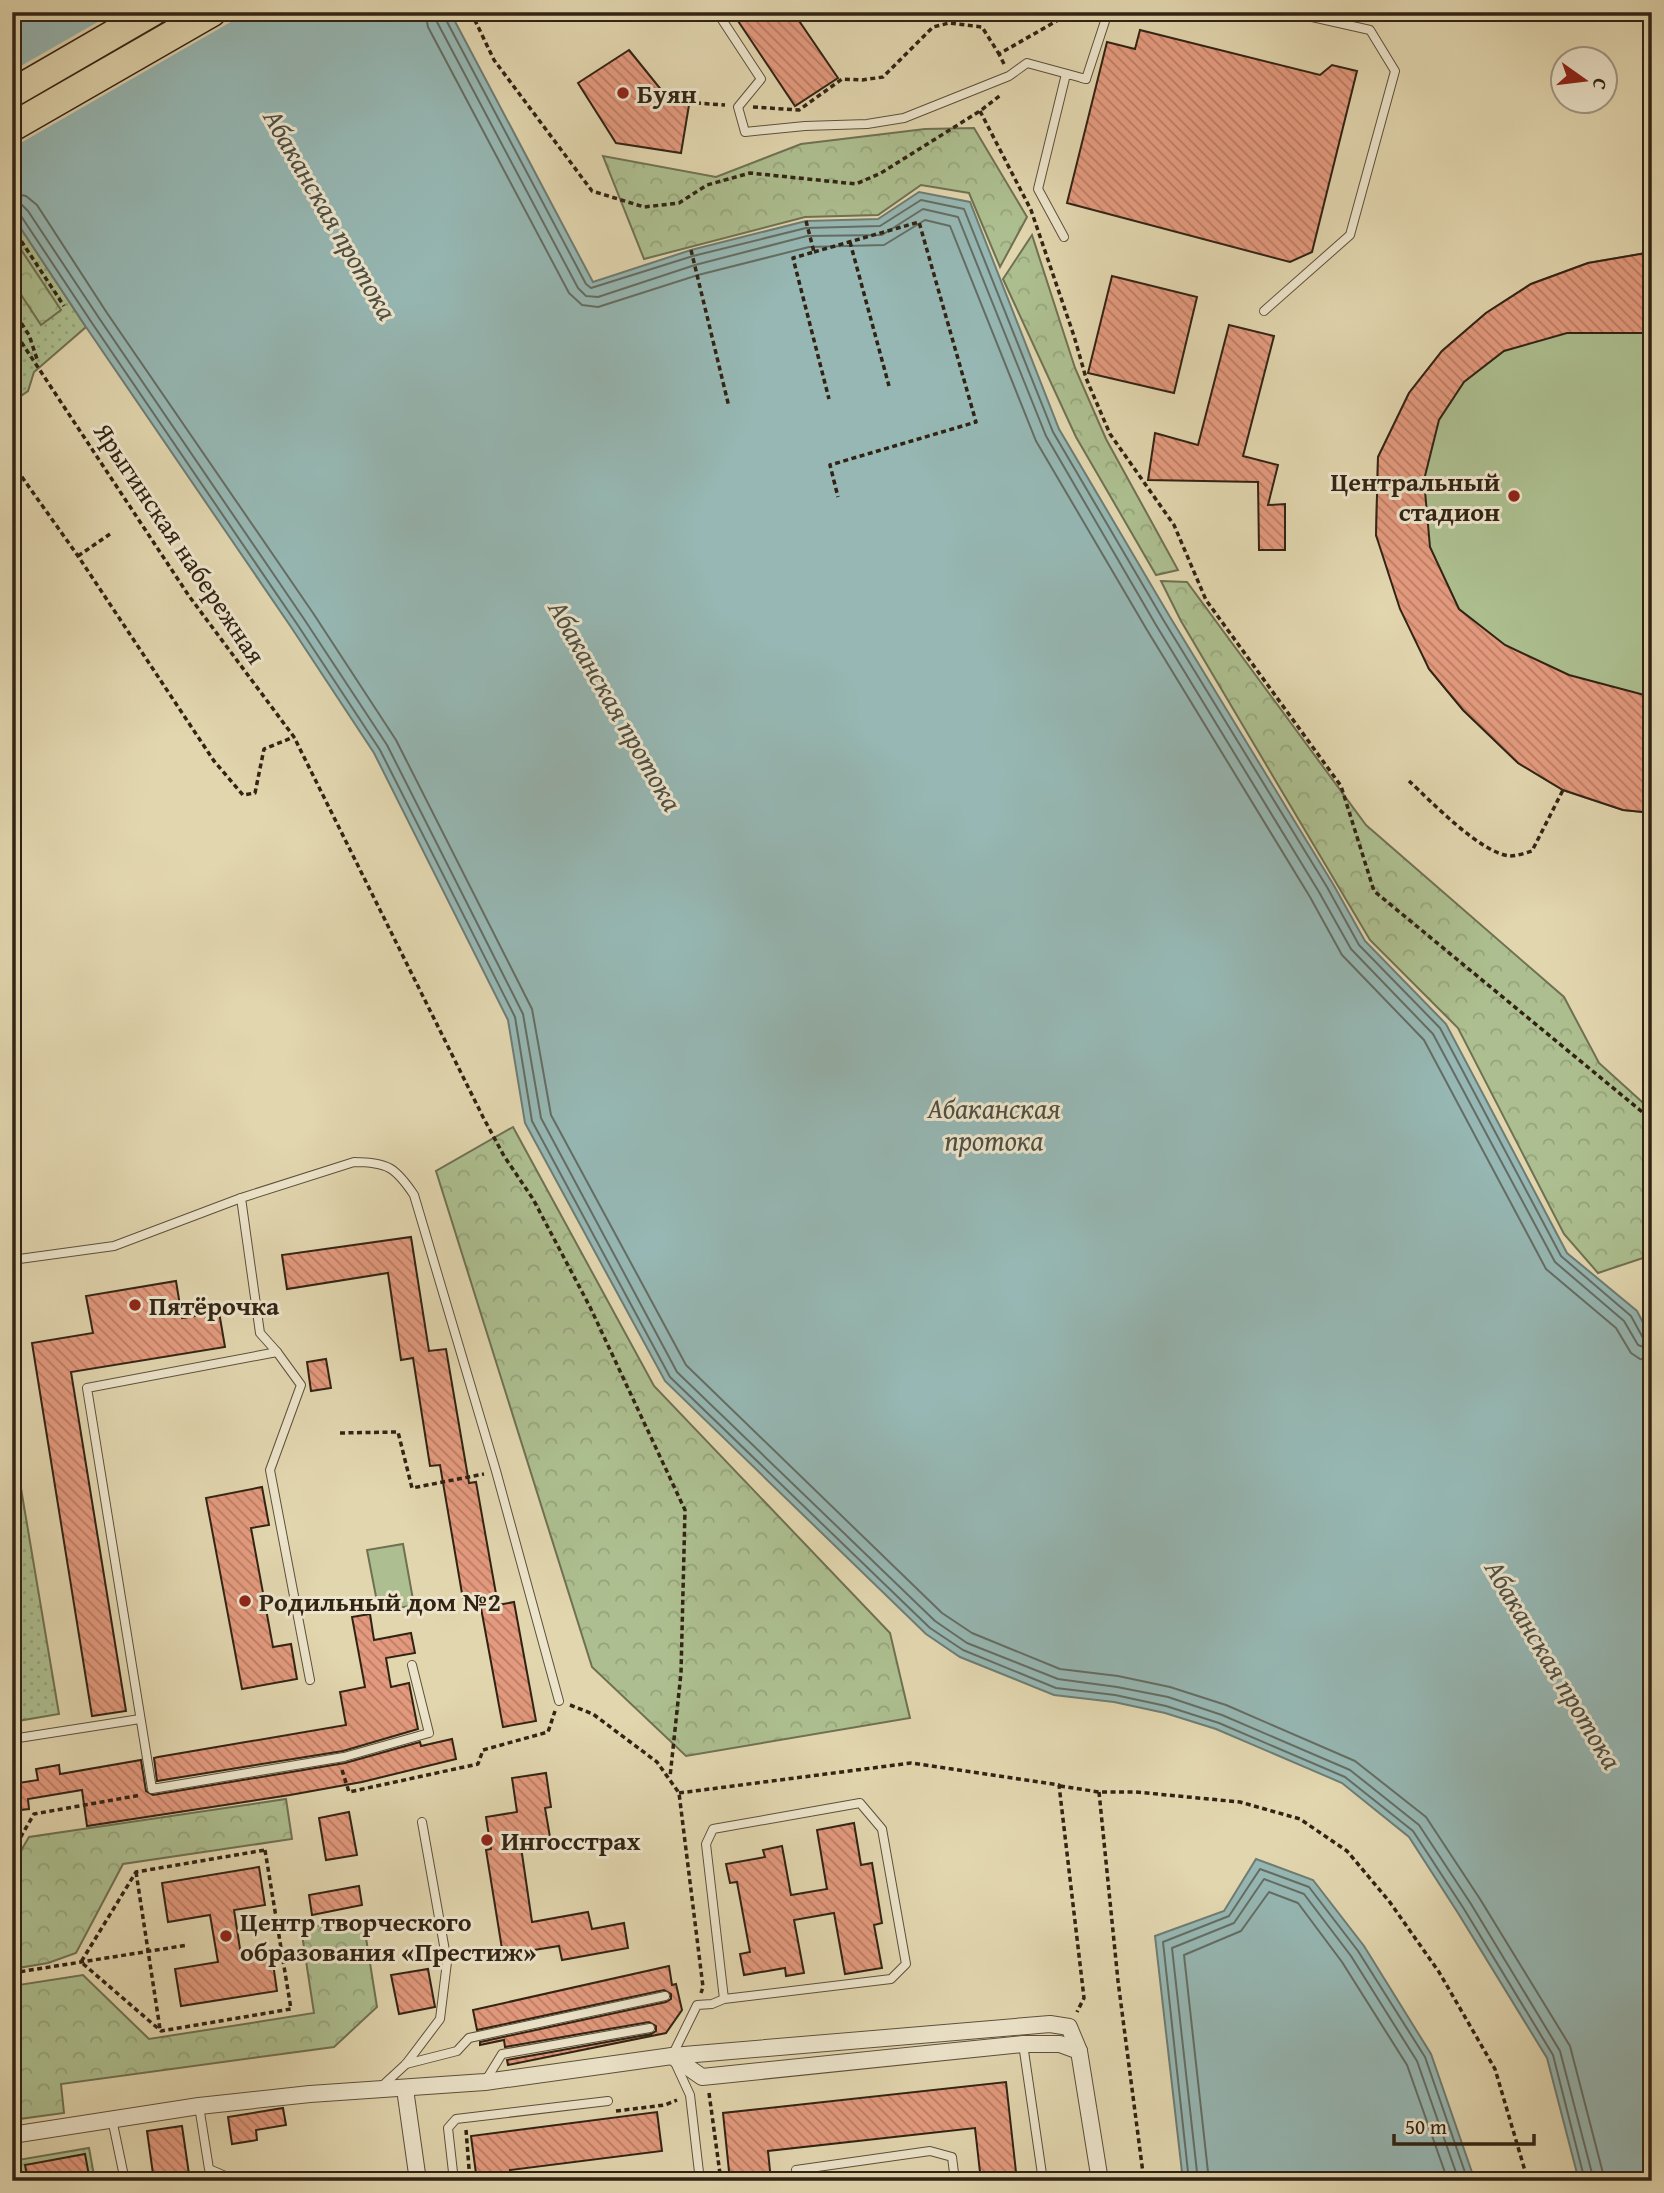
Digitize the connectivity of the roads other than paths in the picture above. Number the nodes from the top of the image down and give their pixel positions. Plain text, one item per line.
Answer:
1 (152, 12) edge
2 (212, 12) edge
3 (717, 12) edge
4 (1108, 12) edge
5 (1290, 12) edge
6 (1330, 12) edge
7 (1327, 22) junction
8 (1066, 74) junction
9 (12, 93) edge
10 (12, 127) edge
11 (1064, 237) dead end
12 (1264, 311) dead end
13 (241, 1198) junction
14 (12, 1260) edge
15 (277, 1353) junction
16 (412, 1665) dead end
17 (310, 1680) dead end
18 (559, 1702) dead end
19 (140, 1719) junction
20 (12, 1738) edge
21 (422, 1822) dead end
22 (665, 1996) dead end
23 (724, 1999) junction
24 (650, 2028) dead end
25 (1023, 2044) junction
26 (1079, 2051) junction
27 (672, 2056) junction
28 (406, 2064) junction
29 (485, 2082) junction
30 (380, 2088) junction
31 (405, 2089) junction
32 (608, 2101) dead end
33 (199, 2106) junction
34 (112, 2119) junction
35 (12, 2135) edge
36 (125, 2181) edge
37 (237, 2181) edge
38 (418, 2181) edge
39 (454, 2181) edge
40 (700, 2181) edge
41 (798, 2181) edge
42 (955, 2181) edge
43 (1043, 2181) edge
44 (1100, 2181) edge

1 - 9 highway
2 - 10 highway
3 - 8 lane
4 - 8 lane
5 - 7 lane
6 - 7 lane
7 - 12 lane
8 - 11 lane
13 - 14 lane
13 - 15 lane
13 - 18 lane
15 - 17 lane
15 - 19 lane
16 - 19 lane
19 - 20 lane
21 - 28 lane
22 - 28 lane
23 - 23 lane
23 - 27 lane
24 - 29 lane
25 - 26 street
25 - 27 street
25 - 43 lane
26 - 27 street
26 - 44 street
27 - 29 street
27 - 40 lane
28 - 30 lane
29 - 31 street
30 - 31 street
30 - 33 street
31 - 38 street
32 - 39 lane
33 - 34 street
33 - 37 lane
34 - 35 street
34 - 36 lane
41 - 42 lane

